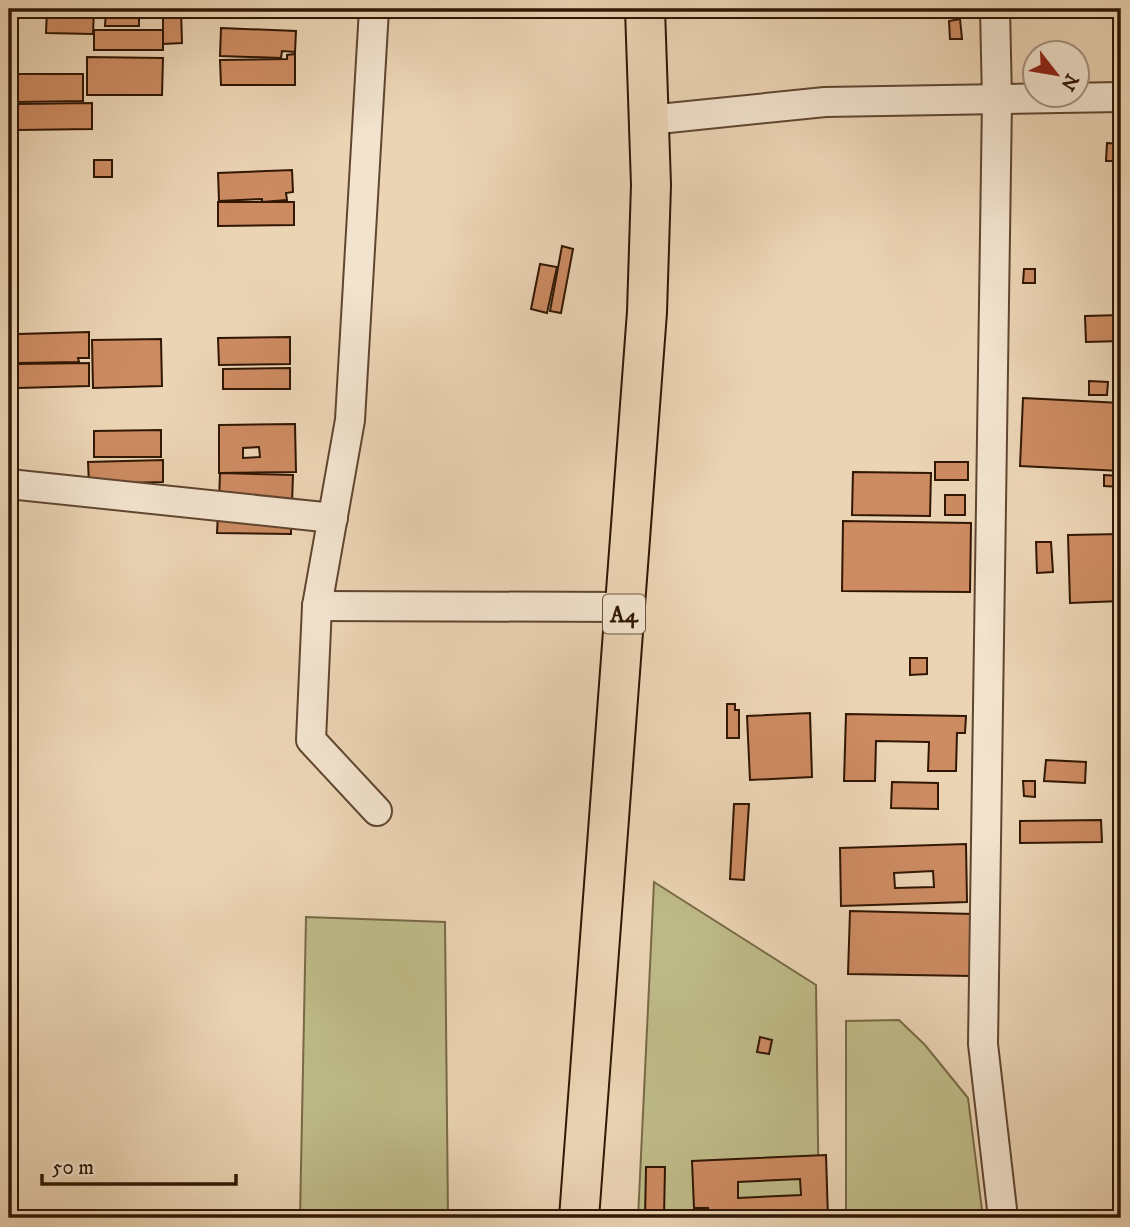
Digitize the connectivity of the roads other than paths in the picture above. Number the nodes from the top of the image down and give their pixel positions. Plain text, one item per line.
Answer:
1 (374, 9) edge
2 (645, 9) edge
3 (995, 9) edge
4 (1121, 97) edge
5 (997, 100) junction
6 (649, 120) junction
7 (9, 485) edge
8 (332, 518) junction
9 (317, 606) junction
10 (624, 607) junction
11 (377, 811) dead end
12 (579, 1218) edge
13 (1003, 1218) edge

1 - 8 street
2 - 6 highway, A4
3 - 5 street
4 - 5 street
5 - 6 street
5 - 13 street
6 - 10 highway, A4
7 - 8 street
8 - 9 street
9 - 10 street
9 - 11 street
10 - 12 highway, A4

